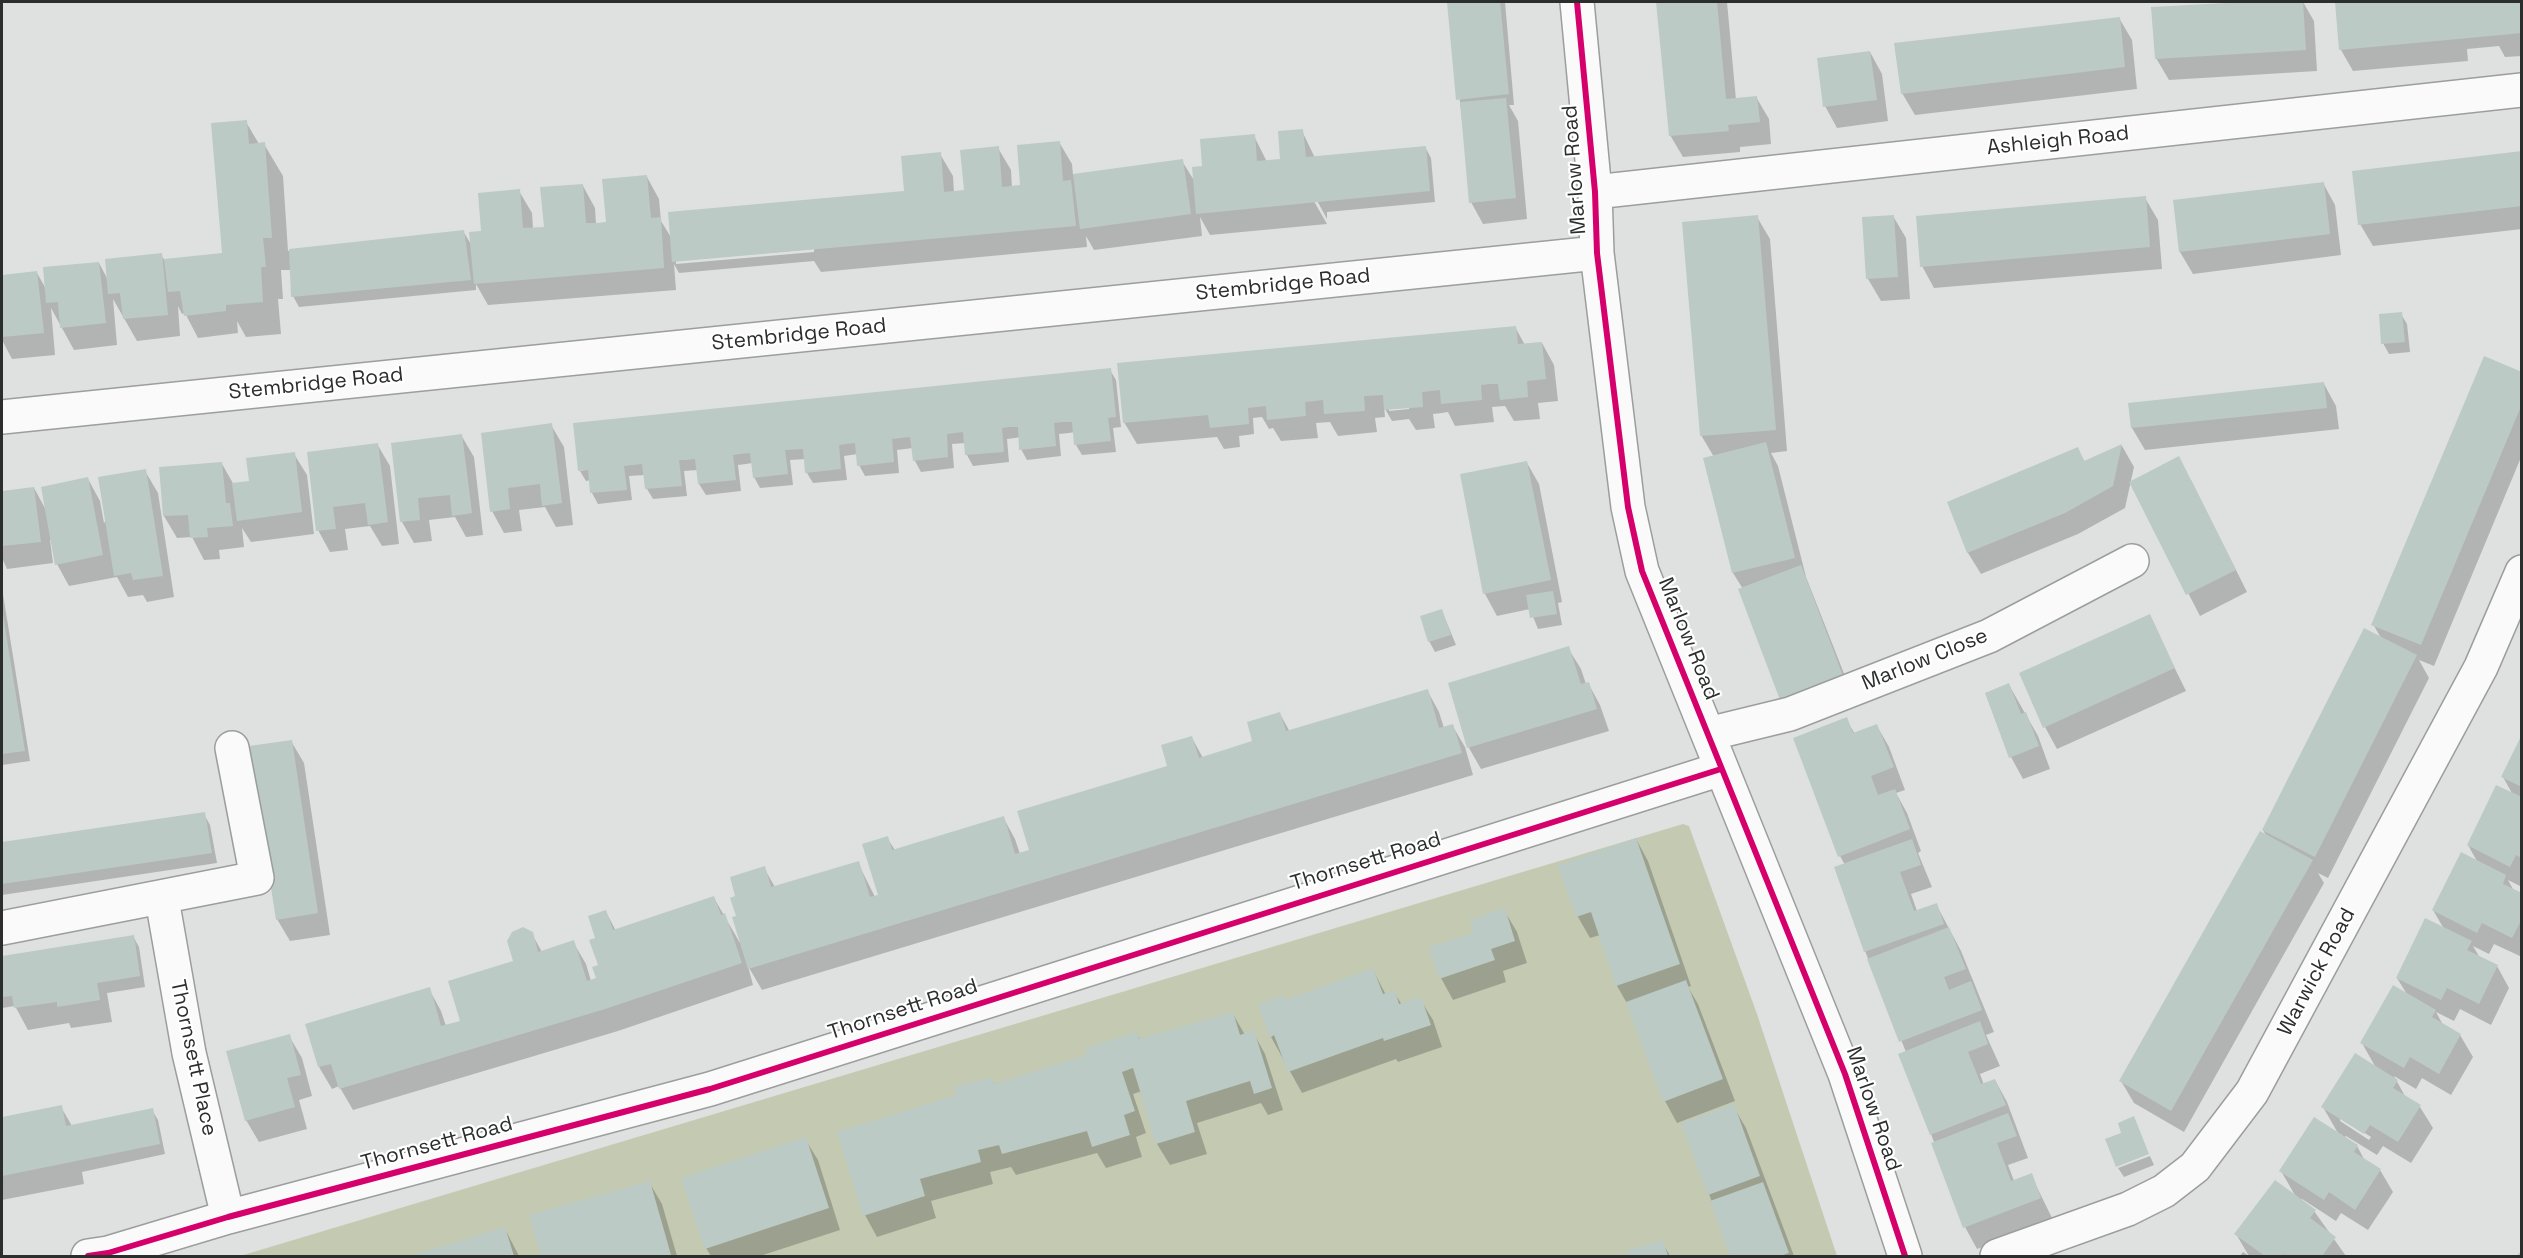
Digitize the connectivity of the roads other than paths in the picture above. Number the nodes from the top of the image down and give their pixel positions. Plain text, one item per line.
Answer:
1 (1577, 2) edge
2 (2522, 90) edge
3 (1595, 192) junction
4 (1597, 253) junction
5 (2, 417) edge
6 (2132, 561) dead end
7 (2522, 572) edge
8 (1708, 734) junction
9 (232, 748) dead end
10 (1721, 769) junction
11 (162, 899) junction
12 (2, 928) edge
13 (228, 1217) junction
14 (102, 1256) edge
15 (1905, 1257) edge
16 (1997, 1257) edge

1 - 3 street, Marlow Road
2 - 3 street, Ashleigh Road
3 - 4 street, Marlow Road
4 - 5 street, Stembridge Road
4 - 8 street, Marlow Road
6 - 8 street, Marlow Close
7 - 16 street, Warwick Road
8 - 10 street, Marlow Road
9 - 11 street
10 - 13 street, Thornsett Road
10 - 15 street, Marlow Road
11 - 12 street
11 - 13 street, Thornsett Place
13 - 14 street, Thornsett Road

